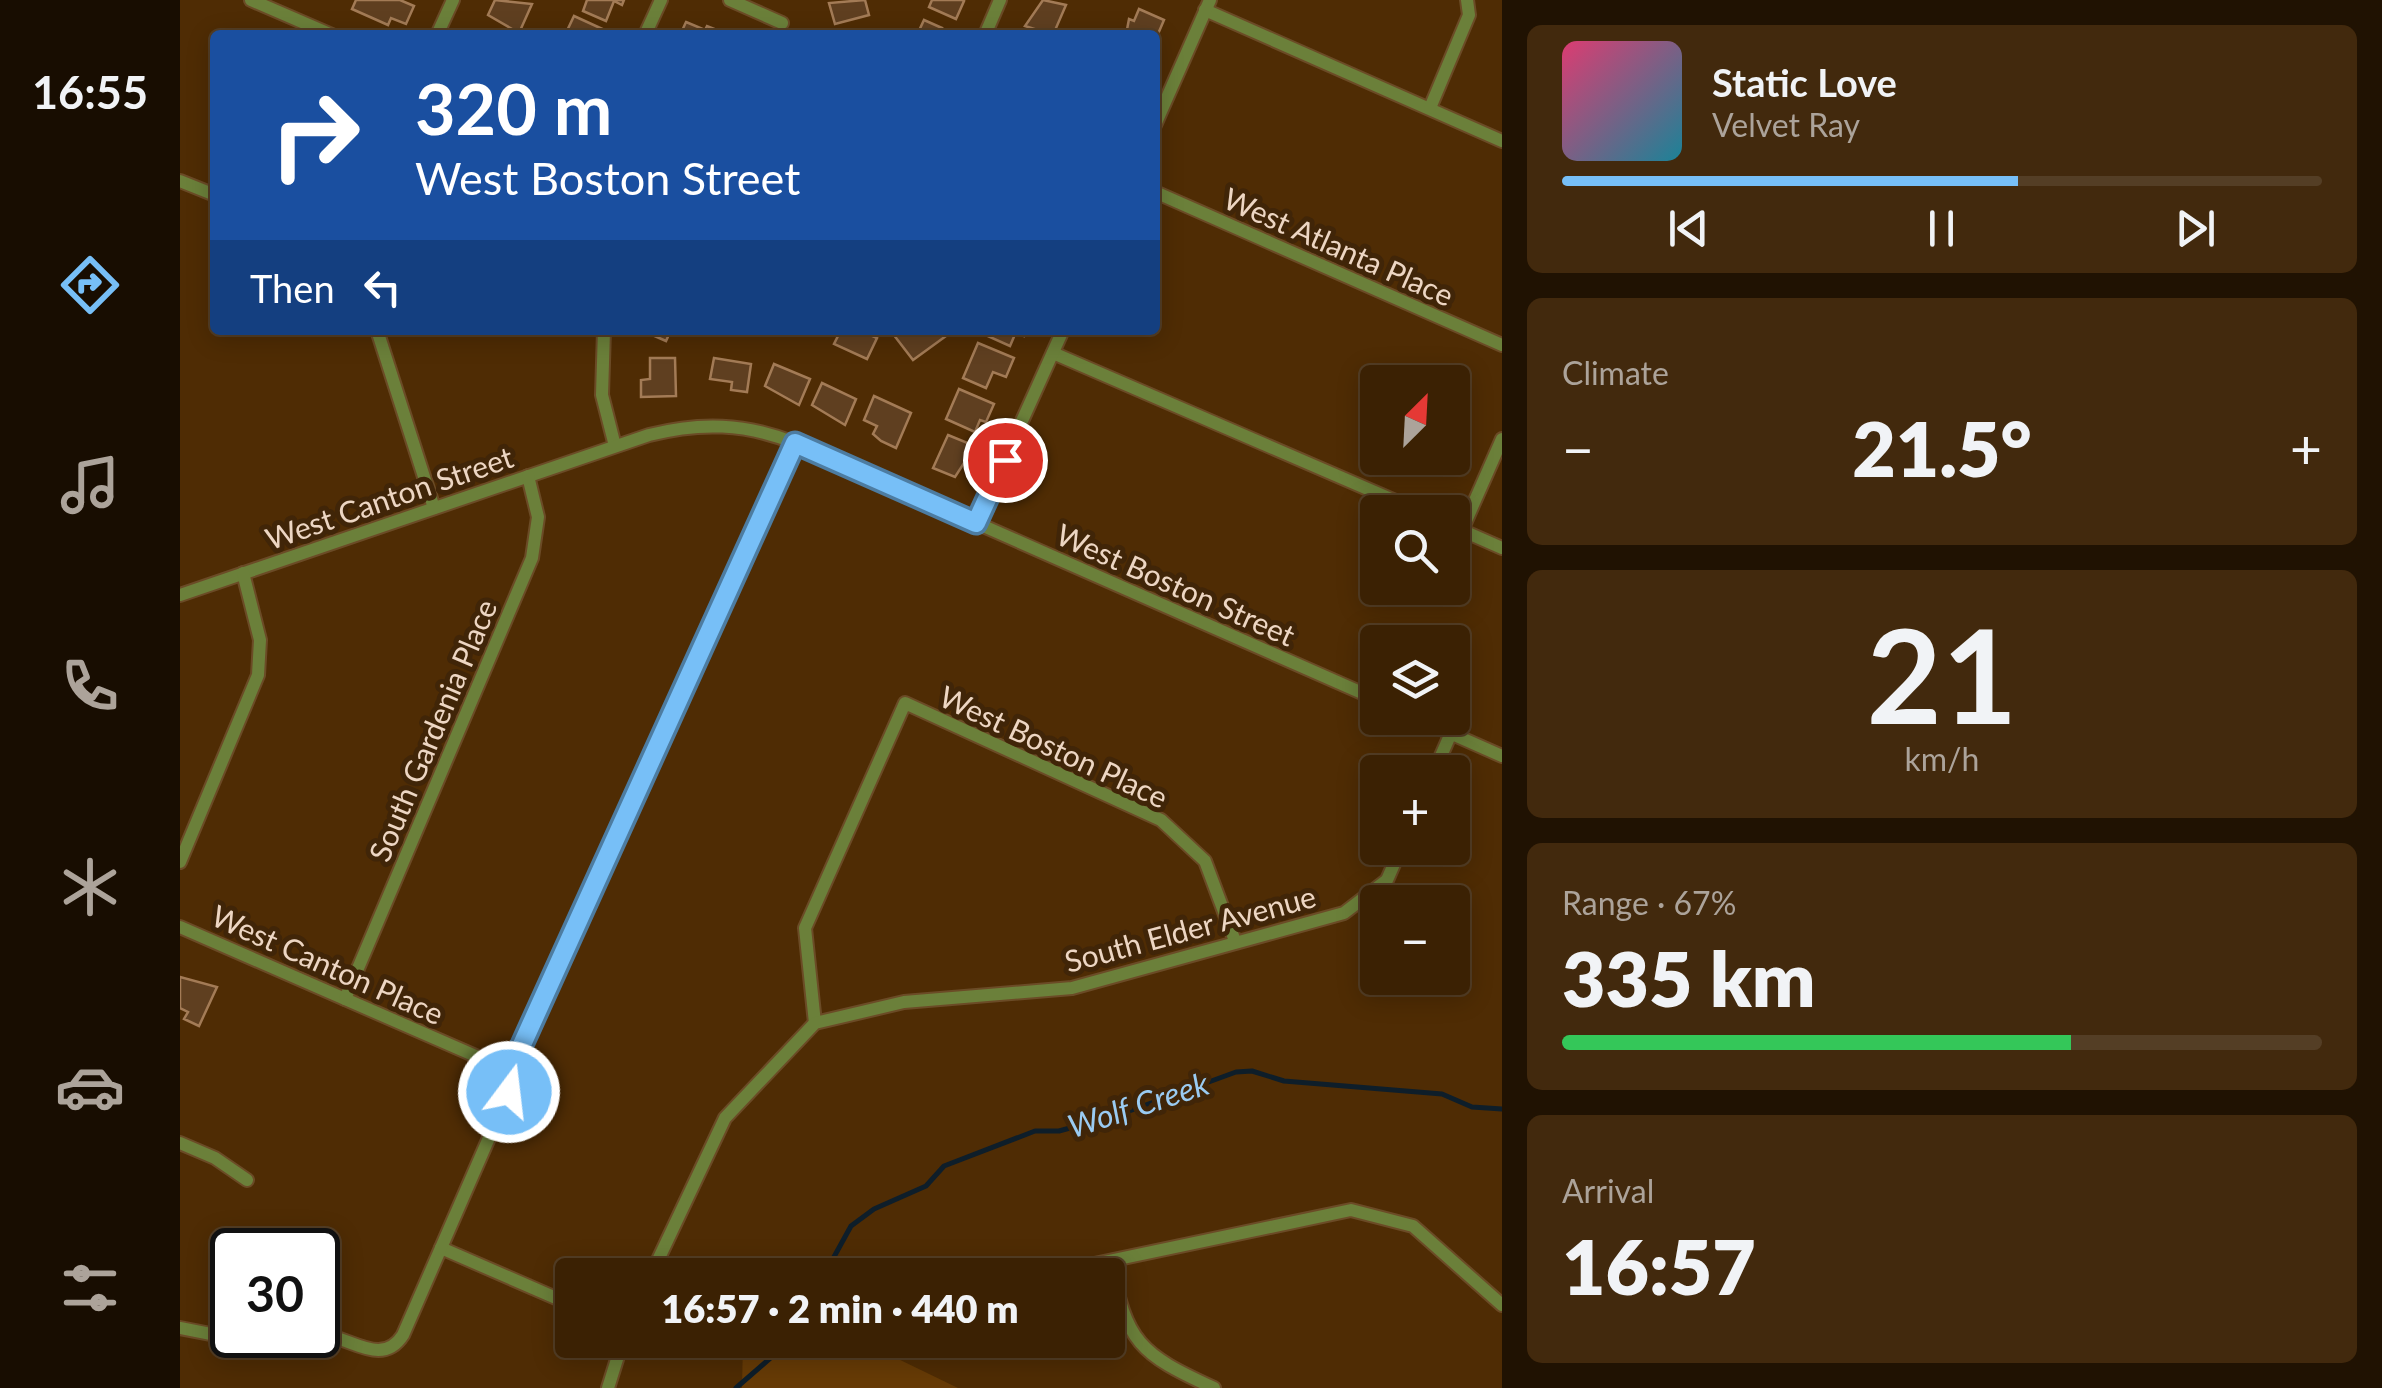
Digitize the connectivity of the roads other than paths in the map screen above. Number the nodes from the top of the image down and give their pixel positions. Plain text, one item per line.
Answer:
1 (251, 0) edge
2 (453, 0) edge
3 (661, 0) edge
4 (730, 0) edge
5 (1000, 0) edge
6 (1467, 0) edge
7 (1208, 5) edge
8 (782, 23) dead end
9 (320, 30) edge
10 (440, 30) edge
11 (647, 30) edge
12 (987, 30) edge
13 (1430, 108) junction
14 (1160, 114) edge
15 (1502, 141) edge
16 (180, 180) edge
17 (210, 193) edge
18 (1160, 194) edge
19 (379, 335) edge
20 (604, 335) edge
21 (1061, 335) edge
22 (1502, 345) edge
23 (1053, 353) junction
24 (1502, 439) edge
25 (795, 443) junction
26 (615, 446) junction
27 (528, 476) junction
28 (1382, 495) edge
29 (1470, 502) edge
30 (434, 508) junction
31 (976, 523) junction
32 (1470, 534) edge
33 (1502, 548) edge
34 (243, 574) junction
35 (180, 596) edge
36 (1360, 692) edge
37 (1455, 735) edge
38 (1502, 756) edge
39 (180, 862) edge
40 (1394, 865) edge
41 (180, 926) edge
42 (1235, 941) junction
43 (345, 999) junction
44 (815, 1024) junction
45 (510, 1071) junction
46 (180, 1143) edge
47 (247, 1180) dead end
48 (442, 1248) junction
49 (659, 1258) edge
50 (1125, 1258) edge
51 (555, 1298) edge
52 (1502, 1305) edge
53 (1125, 1321) edge
54 (180, 1328) edge
55 (210, 1334) edge
56 (340, 1340) edge
57 (617, 1358) edge
58 (608, 1388) edge
59 (1214, 1388) edge

1 - 9 street
2 - 10 street
3 - 11 street
4 - 8 street
5 - 12 street
6 - 13 street
7 - 13 street
7 - 14 street
13 - 15 street
16 - 17 street
18 - 22 street, West Atlanta Place
19 - 30 street
20 - 26 street
21 - 23 street
23 - 28 street
23 - 31 street
24 - 29 street
25 - 26 street, West Boston Street
25 - 31 street, West Boston Street
25 - 45 street
26 - 27 street, West Canton Street
27 - 30 street, West Canton Street
27 - 43 street, South Gardenia Place
30 - 34 street, West Canton Street
31 - 36 street, West Boston Street
32 - 33 street
34 - 35 street, West Canton Street
34 - 39 street
37 - 38 street
40 - 42 street, South Elder Avenue
41 - 43 street, West Canton Place
42 - 44 street, South Elder Avenue
42 - 44 street, West Boston Place
43 - 45 street, West Canton Place
44 - 49 street
45 - 48 street
46 - 47 street
48 - 51 street
48 - 56 street
50 - 52 street
53 - 59 street
54 - 55 street
57 - 58 street

